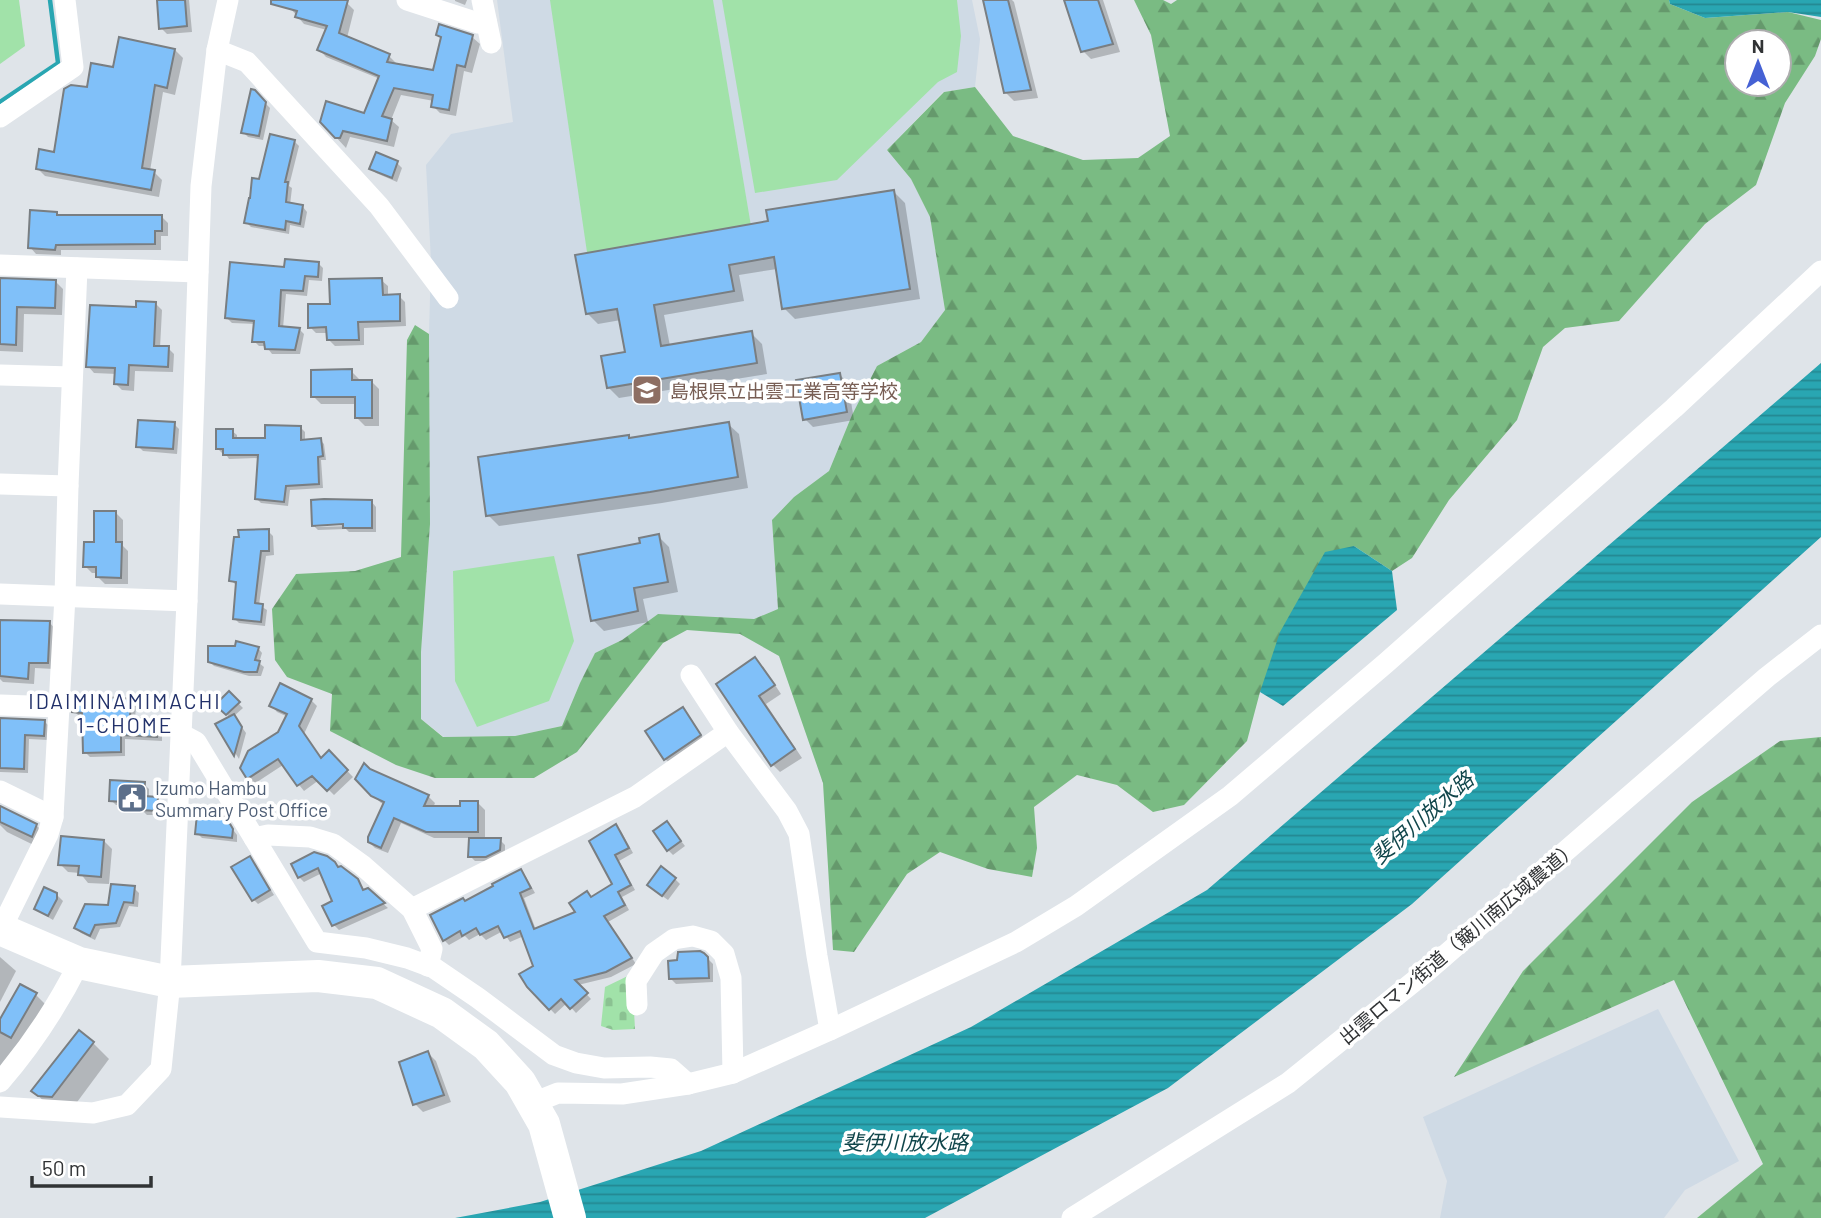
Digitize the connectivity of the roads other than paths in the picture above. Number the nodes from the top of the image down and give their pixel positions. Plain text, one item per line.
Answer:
1 (65, 0) edge
2 (228, 0) edge
3 (407, 0) edge
4 (482, 0) edge
5 (486, 21) junction
6 (491, 43) dead end
7 (217, 50) junction
8 (0, 117) edge
9 (0, 265) edge
10 (77, 268) junction
11 (1821, 271) edge
12 (198, 272) junction
13 (448, 298) dead end
14 (0, 375) edge
15 (72, 377) junction
16 (0, 484) edge
17 (68, 486) junction
18 (0, 594) edge
19 (65, 596) junction
20 (187, 601) junction
21 (1821, 635) edge
22 (691, 675) dead end
23 (0, 705) edge
24 (59, 707) junction
25 (728, 732) junction
26 (181, 734) junction
27 (0, 791) edge
28 (53, 817) junction
29 (254, 838) junction
30 (412, 909) junction
31 (1, 929) edge
32 (79, 963) junction
33 (428, 966) junction
34 (170, 982) junction
35 (637, 1005) dead end
36 (830, 1030) junction
37 (8, 1056) edge
38 (733, 1073) junction
39 (0, 1082) edge
40 (688, 1084) junction
41 (0, 1107) edge
42 (538, 1114) junction
43 (570, 1218) edge
44 (1072, 1218) edge

1 - 8 street
2 - 7 street
3 - 5 street
4 - 5 street
5 - 6 street
7 - 12 street
7 - 13 street
9 - 10 street
10 - 12 street
10 - 15 street
11 - 36 street
12 - 20 street
14 - 15 street
15 - 17 street
16 - 17 street
17 - 19 street
18 - 19 street
19 - 20 street
19 - 24 street
20 - 26 street
21 - 44 street, 出雲ロマン街道（簸川南広域農道）
22 - 25 street
23 - 24 street
24 - 28 street
25 - 30 street
25 - 36 street
26 - 29 street
26 - 34 street
27 - 28 street
28 - 31 street
29 - 30 street
29 - 33 street
30 - 33 street
31 - 32 highway
32 - 34 highway
32 - 37 street
33 - 40 street
34 - 41 street
34 - 42 highway
35 - 38 street
36 - 38 street
37 - 39 street
38 - 40 street
40 - 42 street
42 - 43 highway

